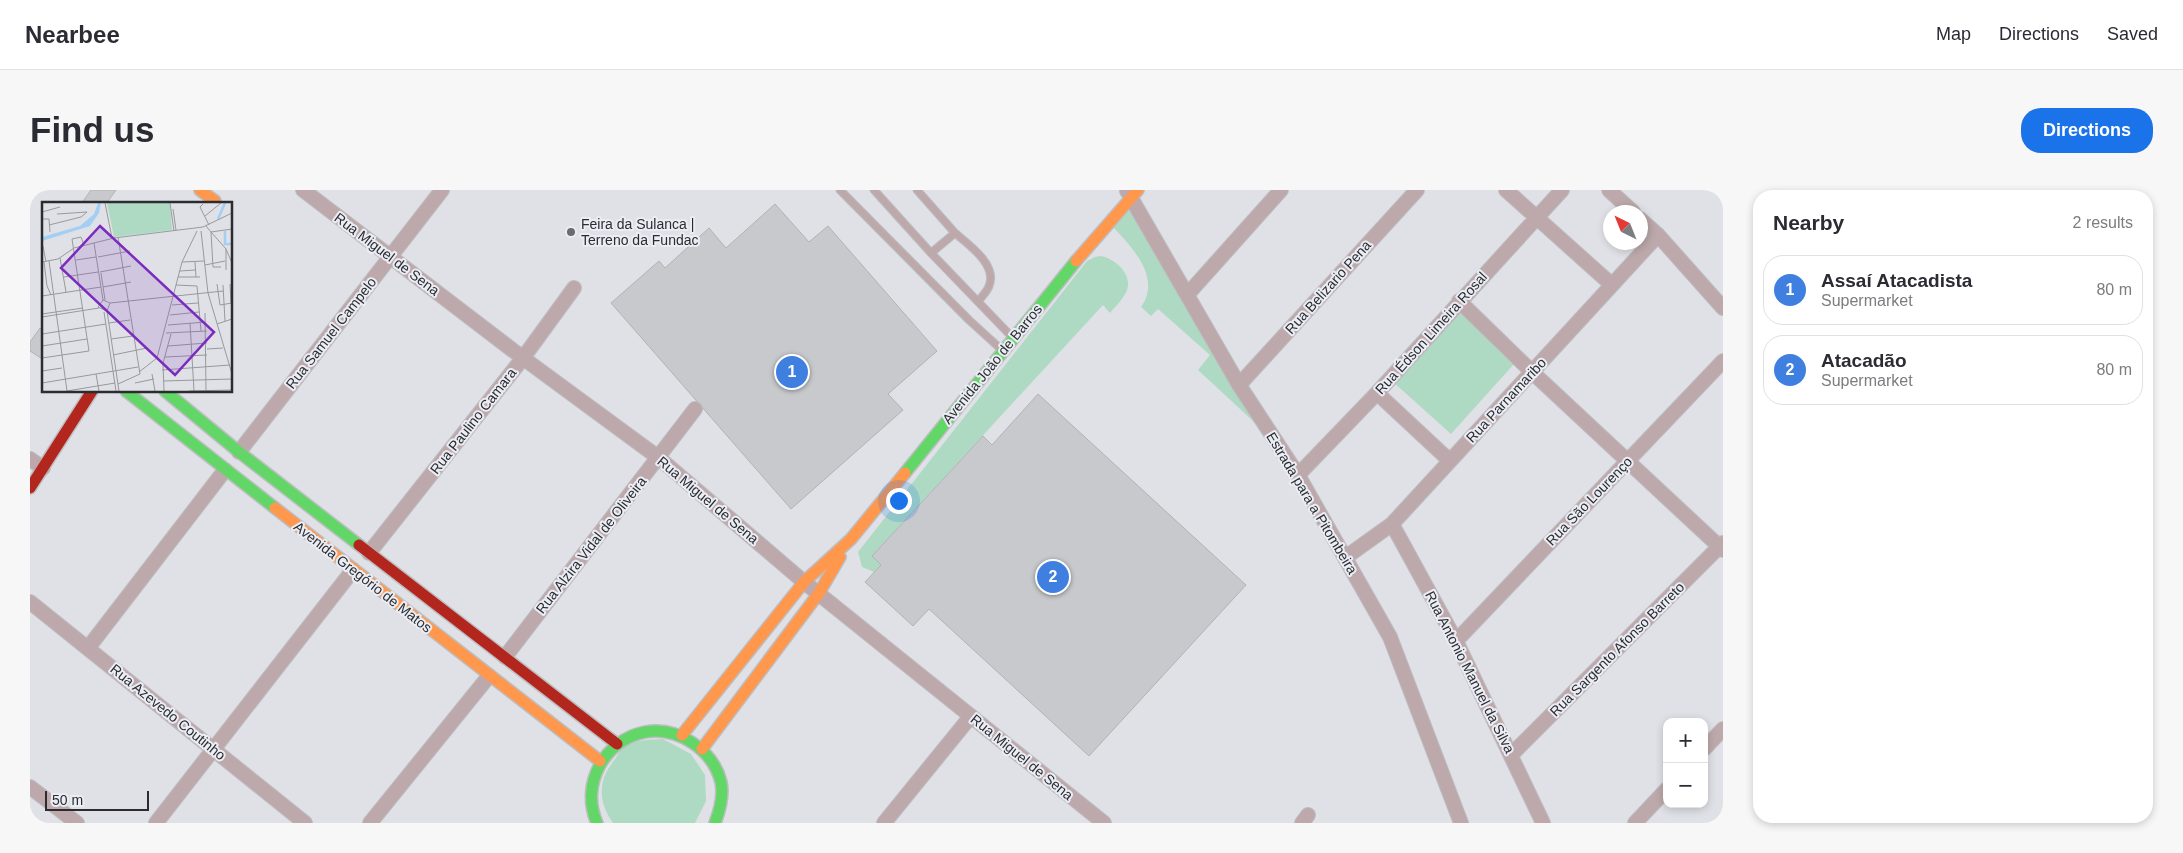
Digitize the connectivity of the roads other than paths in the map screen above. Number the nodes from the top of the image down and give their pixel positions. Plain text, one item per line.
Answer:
1 (200, 190) edge
2 (223, 190) edge
3 (303, 190) edge
4 (442, 190) edge
5 (840, 190) edge
6 (874, 190) edge
7 (917, 190) edge
8 (1282, 190) edge
9 (1417, 190) edge
10 (1506, 190) edge
11 (1562, 190) edge
12 (1609, 190) edge
13 (1132, 193) edge
14 (214, 202) edge
15 (1625, 205) edge
16 (1537, 218) junction
17 (1648, 226) edge
18 (955, 233) junction
19 (1658, 235) junction
20 (931, 253) junction
21 (390, 257) junction
22 (1612, 285) junction
23 (574, 288) dead end
24 (1187, 295) junction
25 (1459, 301) junction
26 (978, 302) junction
27 (1723, 308) edge
28 (1013, 338) junction
29 (1003, 351) junction
30 (522, 358) junction
31 (1723, 361) edge
32 (1532, 372) junction
33 (1239, 385) junction
34 (91, 392) edge
35 (127, 392) edge
36 (166, 392) edge
37 (1377, 393) junction
38 (695, 409) dead end
39 (239, 452) junction
40 (658, 458) junction
41 (30, 459) edge
42 (1628, 460) junction
43 (1450, 461) junction
44 (43, 468) junction
45 (225, 470) junction
46 (1298, 475) junction
47 (30, 488) edge
48 (1392, 524) junction
49 (850, 539) junction
50 (1722, 546) edge
51 (370, 553) junction
52 (1346, 557) junction
53 (353, 570) junction
54 (804, 582) junction
55 (819, 593) junction
56 (30, 602) edge
57 (1456, 641) junction
58 (88, 648) junction
59 (505, 657) junction
60 (490, 676) junction
61 (971, 716) junction
62 (1723, 729) edge
63 (682, 735) junction
64 (617, 744) junction
65 (1708, 745) edge
66 (702, 749) junction
67 (214, 750) junction
68 (1512, 754) junction
69 (600, 762) junction
70 (30, 787) edge
71 (1663, 793) edge
72 (1538, 822) edge
73 (77, 823) edge
74 (156, 823) edge
75 (305, 823) edge
76 (370, 823) edge
77 (597, 823) edge
78 (715, 823) edge
79 (884, 823) edge
80 (1104, 823) edge
81 (1461, 823) edge
82 (1635, 823) edge

1 - 14 street
2 - 14 street
3 - 21 street, Rua Miguel de Sena
4 - 21 street, Rua Samuel Campelo
5 - 29 lane
6 - 20 lane
7 - 18 lane
8 - 24 street
9 - 33 street, Rua Belizario Pena
10 - 16 street
11 - 16 street, Rua Édson Limeira Rosal
12 - 15 street
13 - 24 street, Estrada para a Pitombeira
13 - 28 street, Avenida João de Barros
16 - 22 street
16 - 25 street, Rua Édson Limeira Rosal
17 - 19 street
18 - 20 lane
18 - 26 lane
19 - 22 street, Rua Parnamaribo
19 - 27 street
20 - 26 lane
21 - 30 street, Rua Miguel de Sena
21 - 39 street, Rua Samuel Campelo
22 - 32 street, Rua Parnamaribo
23 - 30 street, Rua Paulino Camara
24 - 33 street, Estrada para a Pitombeira
25 - 32 street
25 - 37 street, Rua Édson Limeira Rosal
26 - 28 lane
28 - 29 street, Avenida João de Barros
29 - 49 street, Avenida João de Barros
30 - 40 street, Rua Miguel de Sena
30 - 51 street, Rua Paulino Camara
31 - 42 street, Rua São Lourenço
32 - 42 street
32 - 43 street, Rua Parnamaribo
33 - 46 street, Estrada para a Pitombeira
34 - 44 street
35 - 45 street, Avenida Gregório de Matos
36 - 39 street, Avenida Gregório de Matos
37 - 43 street
37 - 46 street, Rua Édson Limeira Rosal
38 - 40 street, Rua Alzira Vidal de Oliveira
39 - 51 street, Avenida Gregório de Matos
40 - 54 street, Rua Miguel de Sena
40 - 59 street, Rua Alzira Vidal de Oliveira
41 - 44 street
42 - 50 street
42 - 57 street, Rua São Lourenço
43 - 48 street, Rua Parnamaribo
44 - 47 street
45 - 53 street, Avenida Gregório de Matos
45 - 58 street
46 - 52 street, Estrada para a Pitombeira
48 - 52 street, Rua Parnamaribo
48 - 57 street, Rua Antonio Manuel da Silva
49 - 54 street, Avenida João de Barros
49 - 55 street, Avenida João de Barros
50 - 68 street, Rua Sargento Afonso Barreto
51 - 59 street, Avenida Gregório de Matos
52 - 81 street, Estrada para a Pitombeira
53 - 60 street, Avenida Gregório de Matos
53 - 67 street
54 - 55 street, Rua Miguel de Sena
54 - 63 street, Avenida João de Barros
55 - 61 street, Rua Miguel de Sena
55 - 66 street, Avenida João de Barros
56 - 58 street, Rua Azevedo Coutinho
57 - 68 street, Rua Antonio Manuel da Silva
58 - 67 street, Rua Azevedo Coutinho
59 - 64 street, Avenida Gregório de Matos
60 - 69 street, Avenida Gregório de Matos
60 - 76 street
61 - 79 street
61 - 80 street, Rua Miguel de Sena
62 - 65 street
63 - 64 street
63 - 66 street
64 - 69 street
66 - 78 street
67 - 74 street
67 - 75 street, Rua Azevedo Coutinho
68 - 72 street, Rua Antonio Manuel da Silva
69 - 77 street
70 - 73 street
71 - 82 street

